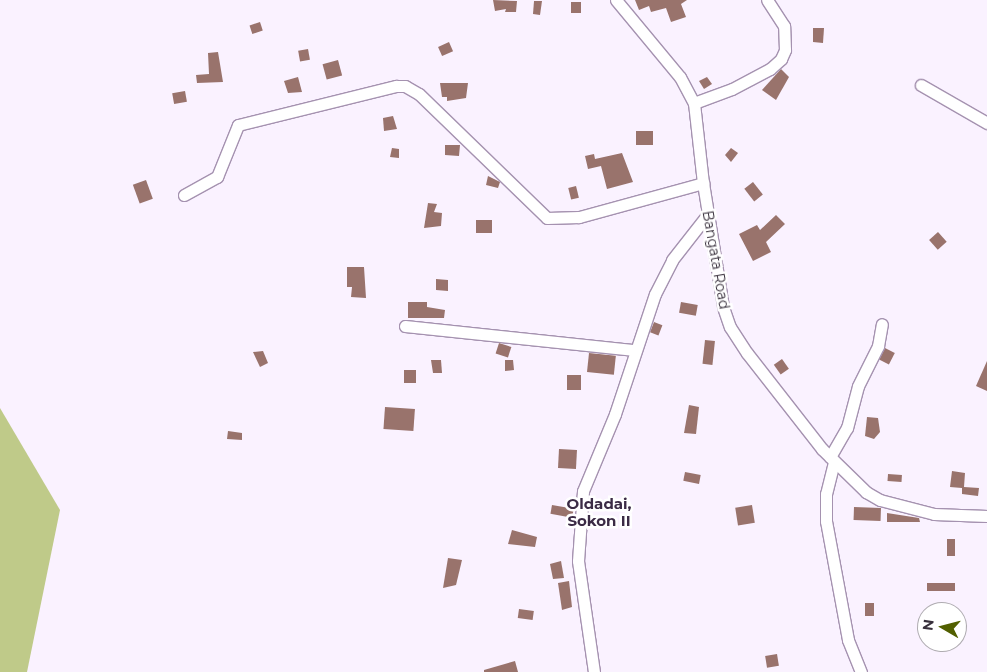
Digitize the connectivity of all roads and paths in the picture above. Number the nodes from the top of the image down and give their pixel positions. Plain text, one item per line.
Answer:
1 (616, 0) edge
2 (767, 0) edge
3 (921, 85) dead end
4 (694, 103) junction
5 (987, 123) edge
6 (702, 183) junction
7 (184, 195) dead end
8 (708, 214) junction
9 (882, 324) dead end
10 (405, 326) dead end
11 (635, 350) junction
12 (832, 460) junction
13 (987, 516) edge
14 (595, 671) edge
15 (861, 672) edge

1 - 4 street, Bangata Road
2 - 4 street
3 - 5 street
4 - 6 street, Bangata Road
6 - 7 street
6 - 8 street, Bangata Road
8 - 11 street
8 - 12 street, Bangata Road
9 - 12 street
10 - 11 street
11 - 14 street
12 - 13 street, Bangata Road
12 - 15 street

